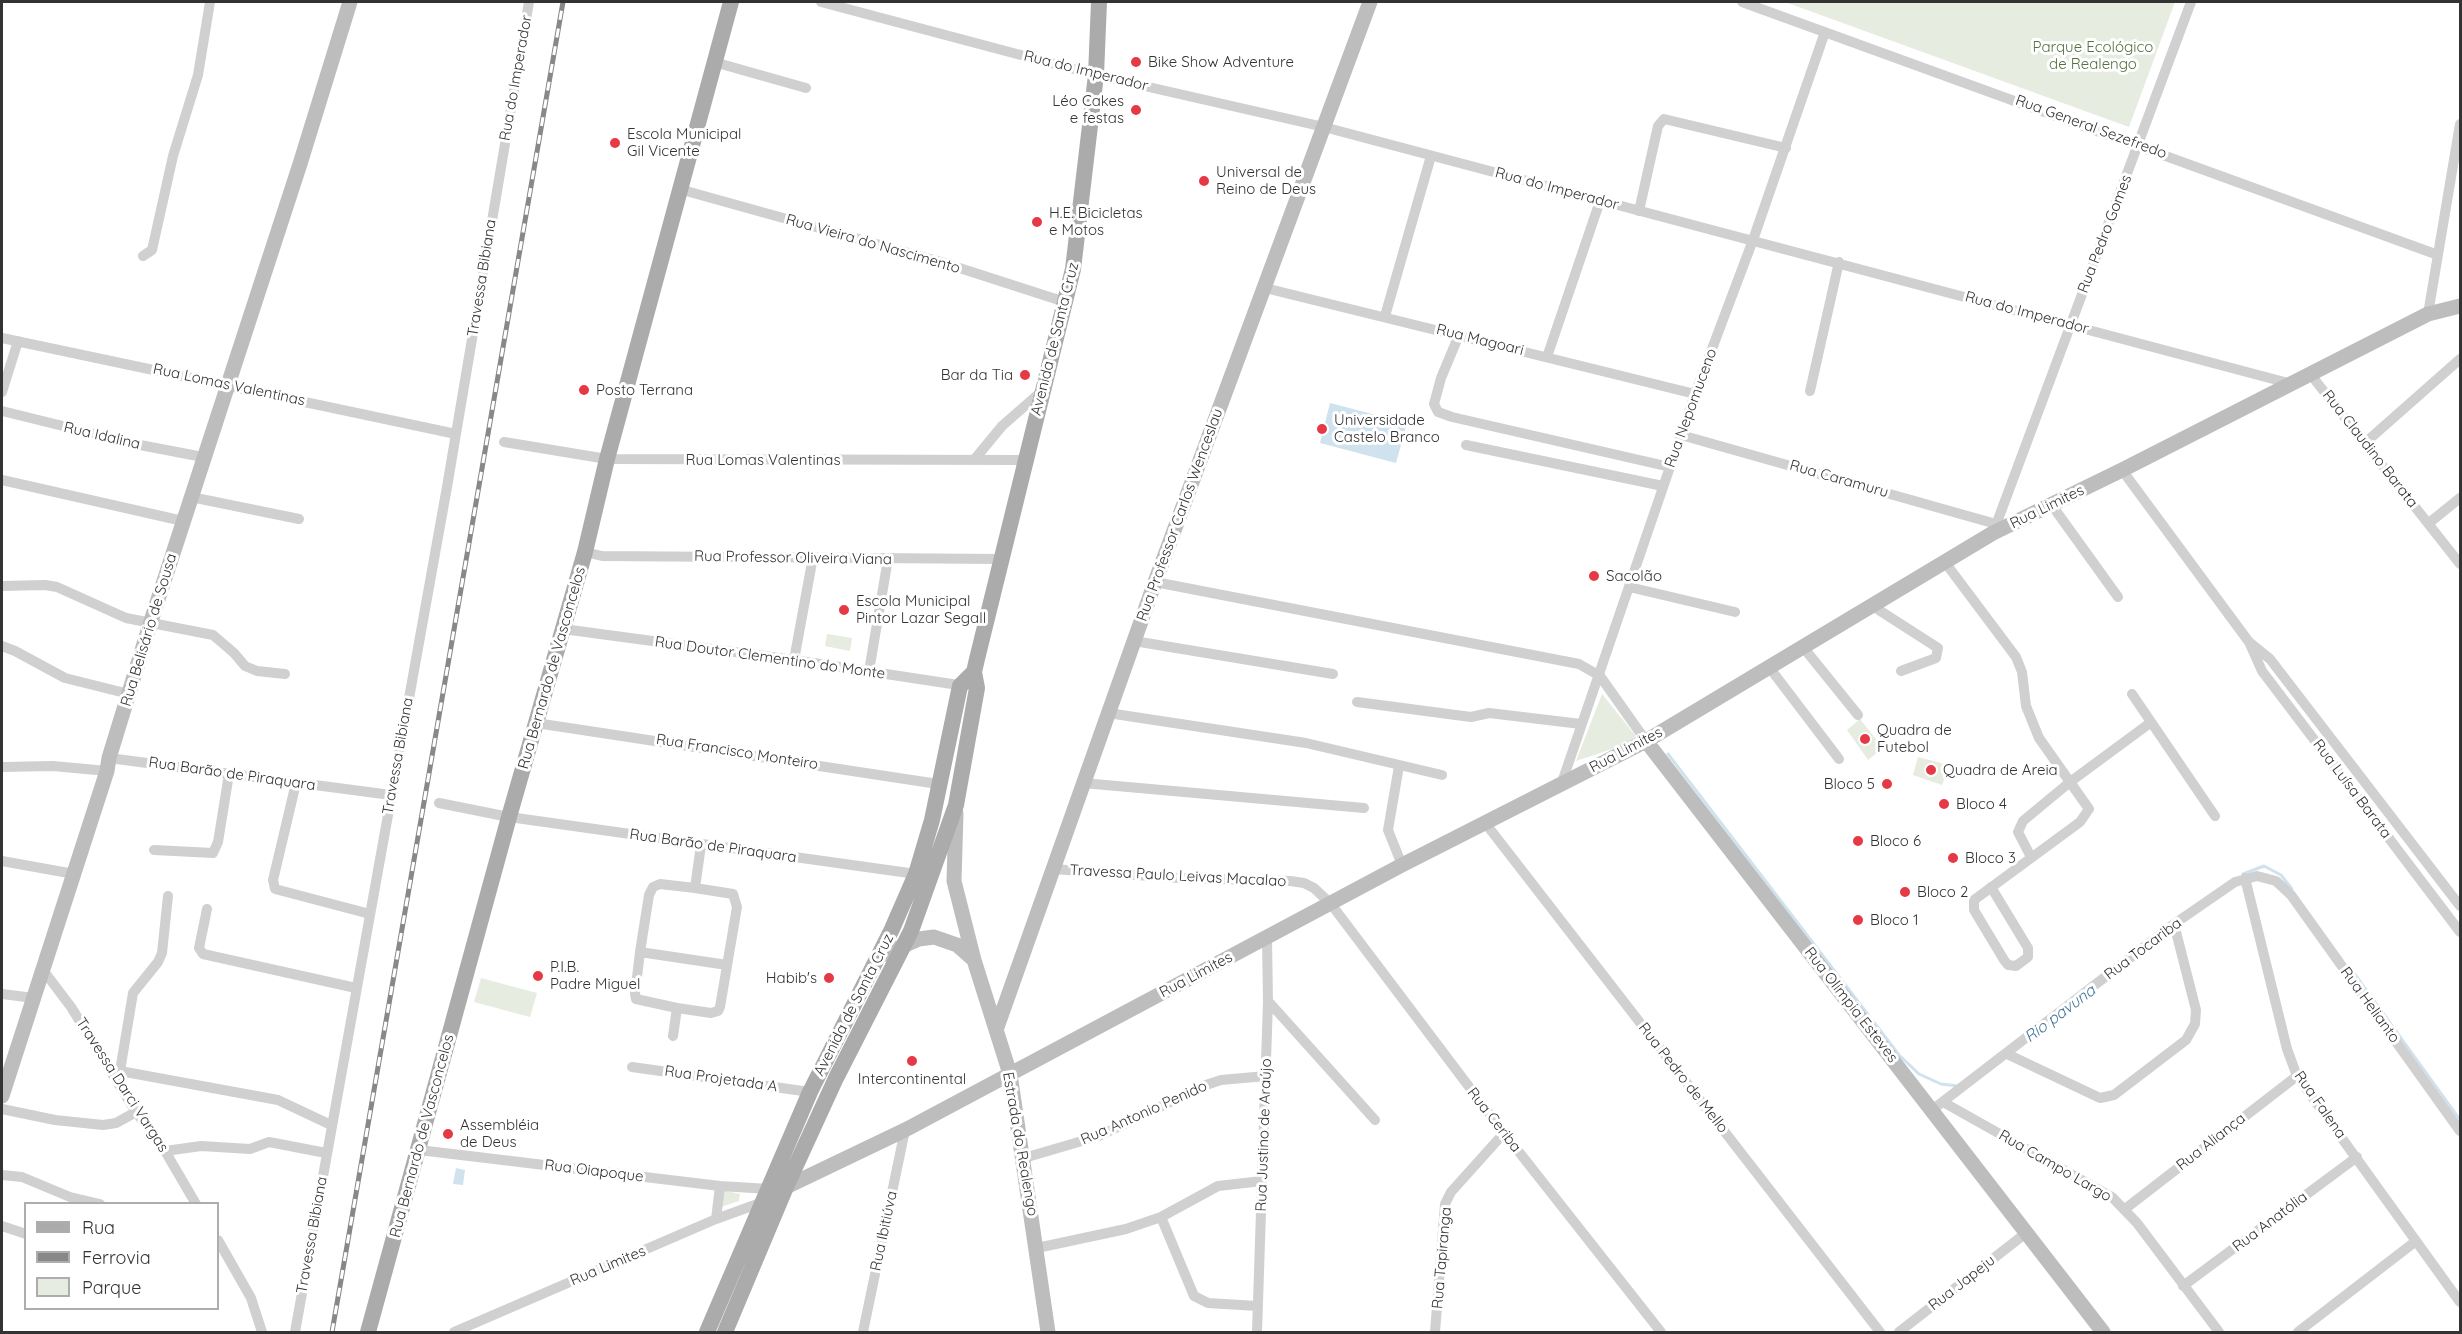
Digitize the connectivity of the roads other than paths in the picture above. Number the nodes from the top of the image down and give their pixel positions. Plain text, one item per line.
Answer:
1 (210, 2) edge
2 (350, 2) edge
3 (529, 2) edge
4 (731, 2) edge
5 (821, 2) edge
6 (1099, 2) edge
7 (1370, 2) edge
8 (1742, 2) edge
9 (2191, 2) edge
10 (1825, 32) junction
11 (714, 62) junction
12 (1096, 75) junction
13 (806, 88) dead end
14 (2460, 123) edge
15 (1324, 128) junction
16 (2139, 144) junction
17 (1786, 148) junction
18 (1431, 156) junction
19 (498, 180) joint
20 (678, 194) junction
21 (1600, 201) junction
22 (1639, 211) junction
23 (1753, 240) junction
24 (2438, 255) junction
25 (143, 256) dead end
26 (1839, 262) junction
27 (1265, 288) junction
28 (1065, 302) junction
29 (2460, 306) edge
30 (2428, 314) junction
31 (1385, 316) junction
32 (2071, 326) junction
33 (1460, 335) junction
34 (2, 338) edge
35 (18, 341) junction
36 (1547, 357) junction
37 (2460, 358) edge
38 (2311, 375) junction
39 (228, 384) junction
40 (2292, 384) junction
41 (1042, 391) junction
42 (1810, 391) dead end
43 (2, 392) edge
44 (1695, 394) junction
45 (2, 411) edge
46 (456, 434) junction
47 (1681, 435) junction
48 (504, 442) dead end
49 (2366, 442) junction
50 (1466, 445) dead end
51 (203, 457) junction
52 (607, 459) junction
53 (974, 460) junction
54 (1025, 460) junction
55 (1670, 467) junction
56 (2122, 470) junction
57 (2, 480) edge
58 (1662, 490) junction
59 (190, 497) junction
60 (2460, 498) edge
61 (2051, 504) junction
62 (299, 519) dead end
63 (183, 521) junction
64 (2429, 523) junction
65 (1994, 528) junction
66 (585, 552) junction
67 (813, 557) junction
68 (888, 559) junction
69 (1002, 559) junction
70 (1944, 561) junction
71 (2460, 564) edge
72 (1155, 582) junction
73 (2, 586) edge
74 (1629, 587) junction
75 (2118, 597) dead end
76 (1877, 601) junction
77 (1735, 612) dead end
78 (151, 621) junction
79 (563, 629) junction
80 (1134, 641) junction
81 (2, 646) edge
82 (1803, 647) junction
83 (2253, 652) junction
84 (794, 660) junction
85 (1769, 668) junction
86 (869, 671) junction
87 (1901, 671) dead end
88 (1333, 674) dead end
89 (285, 675) dead end
90 (1600, 676) junction
91 (976, 680) junction
92 (960, 686) junction
93 (129, 694) junction
94 (2132, 694) dead end
95 (1357, 702) dead end
96 (1108, 712) junction
97 (1857, 715) dead end
98 (536, 723) junction
99 (2150, 723) junction
100 (1581, 724) junction
101 (1646, 741) junction
102 (1839, 759) dead end
103 (108, 764) junction
104 (1399, 766) junction
105 (2, 767) edge
106 (229, 774) junction
107 (1442, 775) dead end
108 (2070, 782) junction
109 (296, 783) junction
110 (1083, 783) junction
111 (938, 784) junction
112 (1561, 785) junction
113 (391, 795) junction
114 (439, 803) dead end
115 (956, 805) junction
116 (1364, 808) dead end
117 (2215, 816) dead end
118 (509, 817) junction
119 (1486, 824) junction
120 (701, 845) junction
121 (154, 850) dead end
122 (2031, 857) junction
123 (2, 861) edge
124 (1401, 865) junction
125 (1053, 869) junction
126 (74, 874) junction
127 (916, 874) junction
128 (2245, 878) junction
129 (1990, 887) junction
130 (694, 888) junction
131 (168, 896) dead end
132 (1330, 904) junction
133 (2460, 906) edge
134 (207, 909) dead end
135 (370, 914) junction
136 (2174, 924) junction
137 (2460, 932) edge
138 (1267, 938) junction
139 (904, 945) junction
140 (640, 952) junction
141 (878, 957) junction
142 (974, 960) junction
143 (728, 965) junction
144 (43, 970) junction
145 (1012, 985) junction
146 (357, 988) junction
147 (983, 988) junction
148 (2, 994) edge
149 (34, 998) junction
150 (1268, 1001) junction
151 (677, 1008) junction
152 (996, 1030) junction
153 (673, 1036) dead end
154 (2007, 1054) junction
155 (632, 1067) dead end
156 (120, 1071) junction
157 (1010, 1074) junction
158 (1266, 1076) junction
159 (2296, 1076) junction
160 (119, 1083) junction
161 (810, 1092) junction
162 (2, 1096) edge
163 (1938, 1106) junction
164 (2, 1109) edge
165 (136, 1112) junction
166 (1375, 1119) dead end
167 (331, 1125) junction
168 (905, 1130) junction
169 (2460, 1131) edge
170 (1504, 1133) junction
171 (419, 1150) junction
172 (165, 1151) junction
173 (326, 1153) junction
174 (2357, 1157) junction
175 (1024, 1158) junction
176 (2, 1174) edge
177 (1262, 1181) junction
178 (720, 1186) junction
179 (786, 1187) junction
180 (766, 1195) junction
181 (95, 1202) edge
182 (195, 1202) edge
183 (2125, 1209) junction
184 (1161, 1217) junction
185 (716, 1219) junction
186 (2, 1226) edge
187 (24, 1233) edge
188 (2026, 1233) junction
189 (2416, 1241) junction
190 (1037, 1248) junction
191 (221, 1253) edge
192 (2184, 1286) junction
193 (2460, 1302) edge
194 (1257, 1306) junction
195 (262, 1332) edge
196 (295, 1332) edge
197 (368, 1332) edge
198 (454, 1332) edge
199 (707, 1332) edge
200 (725, 1332) edge
201 (862, 1332) edge
202 (1048, 1332) edge
203 (1257, 1332) edge
204 (1436, 1332) edge
205 (1661, 1332) edge
206 (1880, 1332) edge
207 (1899, 1332) edge
208 (2103, 1332) edge
209 (2219, 1332) edge
210 (2298, 1332) edge

1 - 25 street
2 - 39 street, Rua Belisário de Sousa
3 - 19 street, Rua do Imperador
4 - 11 main road, Rua Bernardo de Vasconcelos
5 - 12 street, Rua do Imperador
6 - 12 main road, Avenida de Santa Cruz
7 - 15 street, Rua Professor Carlos Wenceslau
8 - 10 street, Rua General Sezefredo
9 - 16 street, Rua Pedro Gomes
10 - 16 street, Rua General Sezefredo
10 - 17 street, Rua Nepomuceno
11 - 13 street
11 - 20 main road, Rua Bernardo de Vasconcelos
12 - 15 street, Rua do Imperador
12 - 28 main road, Avenida de Santa Cruz
14 - 24 street
15 - 18 street, Rua do Imperador
15 - 27 street, Rua Professor Carlos Wenceslau
16 - 24 street, Rua General Sezefredo
16 - 32 street, Rua Pedro Gomes
17 - 22 street
17 - 23 street, Rua Nepomuceno
18 - 21 street, Rua do Imperador
18 - 31 street
19 - 46 street, Travessa Bibiana
20 - 28 street, Rua Vieira do Nascimento
20 - 52 main road, Rua Bernardo de Vasconcelos
21 - 22 street, Rua do Imperador
21 - 36 street
22 - 23 street, Rua do Imperador
23 - 26 street, Rua do Imperador
23 - 44 street, Rua Nepomuceno
24 - 30 street
26 - 32 street, Rua do Imperador
26 - 42 street
27 - 31 street, Rua Magoari
27 - 72 street, Rua Professor Carlos Wenceslau
28 - 41 main road, Avenida de Santa Cruz
29 - 30 street, Rua Limites
30 - 38 street, Rua Limites
31 - 33 street, Rua Magoari
32 - 40 street, Rua do Imperador
32 - 65 street, Rua Pedro Gomes
33 - 36 street, Rua Magoari
33 - 55 street
34 - 35 street, Rua Lomas Valentinas
35 - 39 street, Rua Lomas Valentinas
35 - 43 street
36 - 44 street, Rua Magoari
37 - 49 street
38 - 40 street, Rua Limites
38 - 49 street, Rua Claudino Barata
39 - 46 street, Rua Lomas Valentinas
39 - 51 street, Rua Belisário de Sousa
40 - 56 street, Rua Limites
41 - 53 street
41 - 54 main road, Avenida de Santa Cruz
44 - 47 street, Rua Nepomuceno
45 - 51 street, Rua Idalina
46 - 113 street, Travessa Bibiana
47 - 55 street, Rua Nepomuceno
47 - 65 street, Rua Caramuru
48 - 52 street, Rua Lomas Valentinas
49 - 64 street, Rua Claudino Barata
50 - 58 street
51 - 59 street, Rua Belisário de Sousa
52 - 53 street, Rua Lomas Valentinas
52 - 66 main road, Rua Bernardo de Vasconcelos
53 - 54 street, Rua Lomas Valentinas
54 - 69 main road, Avenida de Santa Cruz
55 - 58 street, Rua Nepomuceno
56 - 61 street, Rua Limites
56 - 83 street, Rua Luísa Barata
57 - 63 street
58 - 74 street, Rua Nepomuceno
59 - 62 street
59 - 63 street, Rua Belisário de Sousa
60 - 64 street, Rua Claudino Barata
61 - 65 street, Rua Limites
61 - 75 street
63 - 78 street, Rua Belisário de Sousa
64 - 71 street, Rua Claudino Barata
65 - 70 street, Rua Limites
66 - 67 street, Rua Professor Oliveira Viana
66 - 79 main road, Rua Bernardo de Vasconcelos
67 - 68 street, Rua Professor Oliveira Viana
67 - 84 street
68 - 69 street, Rua Professor Oliveira Viana
68 - 86 street
69 - 91 main road, Avenida de Santa Cruz
70 - 76 street, Rua Limites
70 - 108 street
72 - 80 street, Rua Professor Carlos Wenceslau
72 - 90 street
73 - 78 street
74 - 77 street
74 - 90 street, Rua Nepomuceno
76 - 82 street, Rua Limites
76 - 87 street
78 - 89 street
78 - 93 street, Rua Belisário de Sousa
79 - 84 street, Rua Doutor Clementino do Monte
79 - 98 main road, Rua Bernardo de Vasconcelos
80 - 88 street
80 - 96 street, Rua Professor Carlos Wenceslau
81 - 93 street
82 - 85 street, Rua Limites
82 - 97 street
83 - 133 street, Rua Luísa Barata
83 - 137 street, Rua Luísa Barata
84 - 86 street, Rua Doutor Clementino do Monte
85 - 101 street, Rua Limites
85 - 102 street
86 - 92 street, Rua Doutor Clementino do Monte
90 - 100 street, Rua Nepomuceno
90 - 101 street, Rua Olímpia Esteves
91 - 92 main road
91 - 115 main road, Avenida de Santa Cruz
92 - 111 main road, Avenida de Santa Cruz
93 - 103 street, Rua Belisário de Sousa
94 - 99 street
95 - 100 street
96 - 104 street
96 - 110 street, Rua Professor Carlos Wenceslau
98 - 111 street, Rua Francisco Monteiro
98 - 118 main road, Rua Bernardo de Vasconcelos
99 - 108 street
99 - 117 street
100 - 112 street, Rua Nepomuceno
101 - 112 street, Rua Limites
101 - 163 street, Rua Olímpia Esteves
103 - 105 street, Rua Barão de Piraquara
103 - 106 street, Rua Barão de Piraquara
103 - 126 street, Rua Belisário de Sousa
104 - 107 street
104 - 124 street
106 - 109 street, Rua Barão de Piraquara
106 - 121 street
108 - 122 street
108 - 122 street
109 - 113 street, Rua Barão de Piraquara
109 - 135 street
110 - 116 street
110 - 125 street, Rua Professor Carlos Wenceslau
111 - 127 main road, Avenida de Santa Cruz
112 - 119 street, Rua Limites
113 - 135 street, Travessa Bibiana
114 - 118 street, Rua Barão de Piraquara
115 - 139 main road, Avenida de Santa Cruz
115 - 142 street, Estrada do Realengo
118 - 120 street, Rua Barão de Piraquara
118 - 171 main road, Rua Bernardo de Vasconcelos
119 - 124 street, Rua Limites
119 - 206 street, Rua Pedro de Mello
120 - 127 street, Rua Barão de Piraquara
120 - 130 street
122 - 129 street
123 - 126 street
124 - 132 street, Rua Limites
125 - 132 street, Travessa Paulo Leivas Macalao
125 - 145 street, Rua Professor Carlos Wenceslau
126 - 144 street, Rua Belisário de Sousa
127 - 141 main road, Avenida de Santa Cruz
128 - 136 street, Rua Tocariba
128 - 159 street, Rua Falena
128 - 169 street, Rua Helianto
129 - 129 street
130 - 140 street
130 - 143 street
131 - 156 street
132 - 138 street, Rua Limites
132 - 170 street, Rua Ceriba
134 - 146 street
135 - 146 street, Travessa Bibiana
136 - 154 street, Rua Tocariba
136 - 154 street
138 - 150 street, Rua Justino de Araújo
138 - 157 street, Rua Limites
139 - 141 street
139 - 142 street
139 - 179 main road, Avenida de Santa Cruz
140 - 143 street
140 - 151 street
141 - 161 main road, Avenida de Santa Cruz
142 - 147 street, Estrada do Realengo
143 - 151 street
144 - 149 street, Rua Belisário de Sousa
144 - 160 street, Travessa Darci Vargas
145 - 147 street
145 - 152 street, Rua Professor Carlos Wenceslau
146 - 167 street, Travessa Bibiana
147 - 152 street, Estrada do Realengo
148 - 149 street
149 - 162 street, Rua Belisário de Sousa
150 - 158 street, Rua Justino de Araújo
150 - 166 street
151 - 153 street
152 - 157 street, Estrada do Realengo
154 - 163 street, Rua Tocariba
155 - 161 street, Rua Projetada A
156 - 160 street
156 - 167 street
157 - 168 street, Rua Limites
157 - 175 street, Estrada do Realengo
158 - 175 street, Rua Antonio Penido
158 - 177 street, Rua Justino de Araújo
159 - 174 street, Rua Falena
159 - 183 street, Rua Aliança
160 - 165 street, Travessa Darci Vargas
161 - 180 main road, Avenida de Santa Cruz
163 - 183 street, Rua Campo Largo
163 - 188 street, Rua Olímpia Esteves
164 - 165 street
165 - 172 street, Travessa Darci Vargas
167 - 173 street, Travessa Bibiana
168 - 179 street, Rua Limites
168 - 201 street, Rua Ibitiúva
170 - 204 street, Rua Tapiranga
170 - 205 street, Rua Ceriba
171 - 178 street, Rua Oiapoque
171 - 197 main road, Rua Bernardo de Vasconcelos
172 - 173 street
172 - 182 street, Travessa Darci Vargas
173 - 196 street, Travessa Bibiana
174 - 189 street, Rua Falena
174 - 192 street, Rua Anatólia
175 - 190 street, Estrada do Realengo
176 - 181 street
177 - 184 street
177 - 194 street, Rua Justino de Araújo
178 - 180 street, Rua Oiapoque
178 - 185 street
179 - 200 main road, Avenida de Santa Cruz
180 - 185 street, Rua Limites
180 - 199 main road, Avenida de Santa Cruz
183 - 192 street, Rua Campo Largo
184 - 190 street
184 - 194 street
185 - 198 street, Rua Limites
186 - 187 street
188 - 207 street, Rua Japeju
188 - 208 street, Rua Olímpia Esteves
189 - 193 street, Rua Falena
189 - 210 street
190 - 202 street, Estrada do Realengo
191 - 195 street
192 - 209 street, Rua Campo Largo
194 - 203 street, Rua Justino de Araújo

